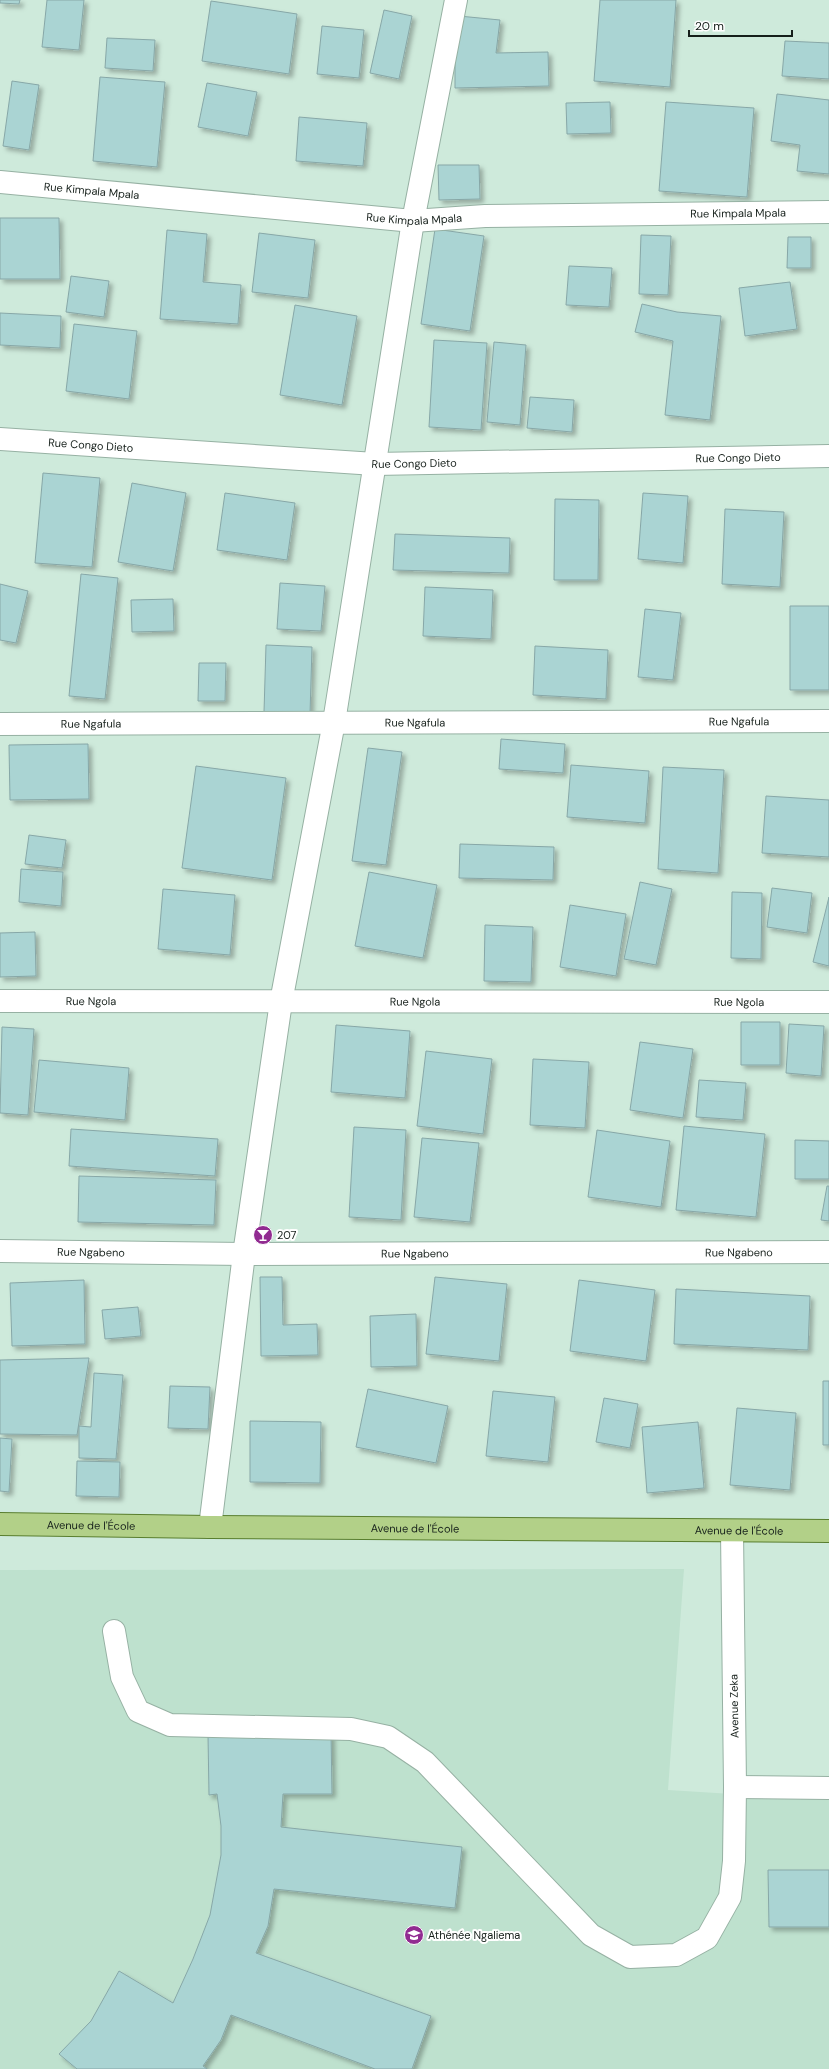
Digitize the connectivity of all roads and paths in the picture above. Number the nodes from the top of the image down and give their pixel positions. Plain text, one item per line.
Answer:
1 (456, 0) edge
2 (0, 182) edge
3 (829, 212) edge
4 (413, 221) junction
5 (0, 439) edge
6 (829, 456) edge
7 (376, 464) junction
8 (829, 721) edge
9 (334, 722) junction
10 (0, 724) edge
11 (0, 1001) edge
12 (281, 1002) junction
13 (829, 1002) edge
14 (0, 1251) edge
15 (829, 1252) edge
16 (244, 1254) junction
17 (0, 1524) edge
18 (210, 1527) junction
19 (732, 1531) junction
20 (829, 1532) edge
21 (114, 1631) dead end
22 (735, 1787) junction
23 (829, 1788) edge

1 - 4 street
2 - 4 street, Rue Kimpala Mpala
3 - 4 street, Rue Kimpala Mpala
4 - 7 street
5 - 7 street, Rue Congo Dieto
6 - 7 street, Rue Congo Dieto
7 - 9 street
8 - 9 street, Rue Ngafula
9 - 10 street, Rue Ngafula
9 - 12 street
11 - 12 street, Rue Ngola
12 - 13 street, Rue Ngola
12 - 16 street
14 - 16 street, Rue Ngabeno
15 - 16 street, Rue Ngabeno
16 - 18 street
17 - 18 main road, Avenue de l'École
18 - 19 main road, Avenue de l'École
19 - 20 main road, Avenue de l'École
19 - 22 street, Avenue Zeka
21 - 22 street, Avenue Zeka
22 - 23 street

